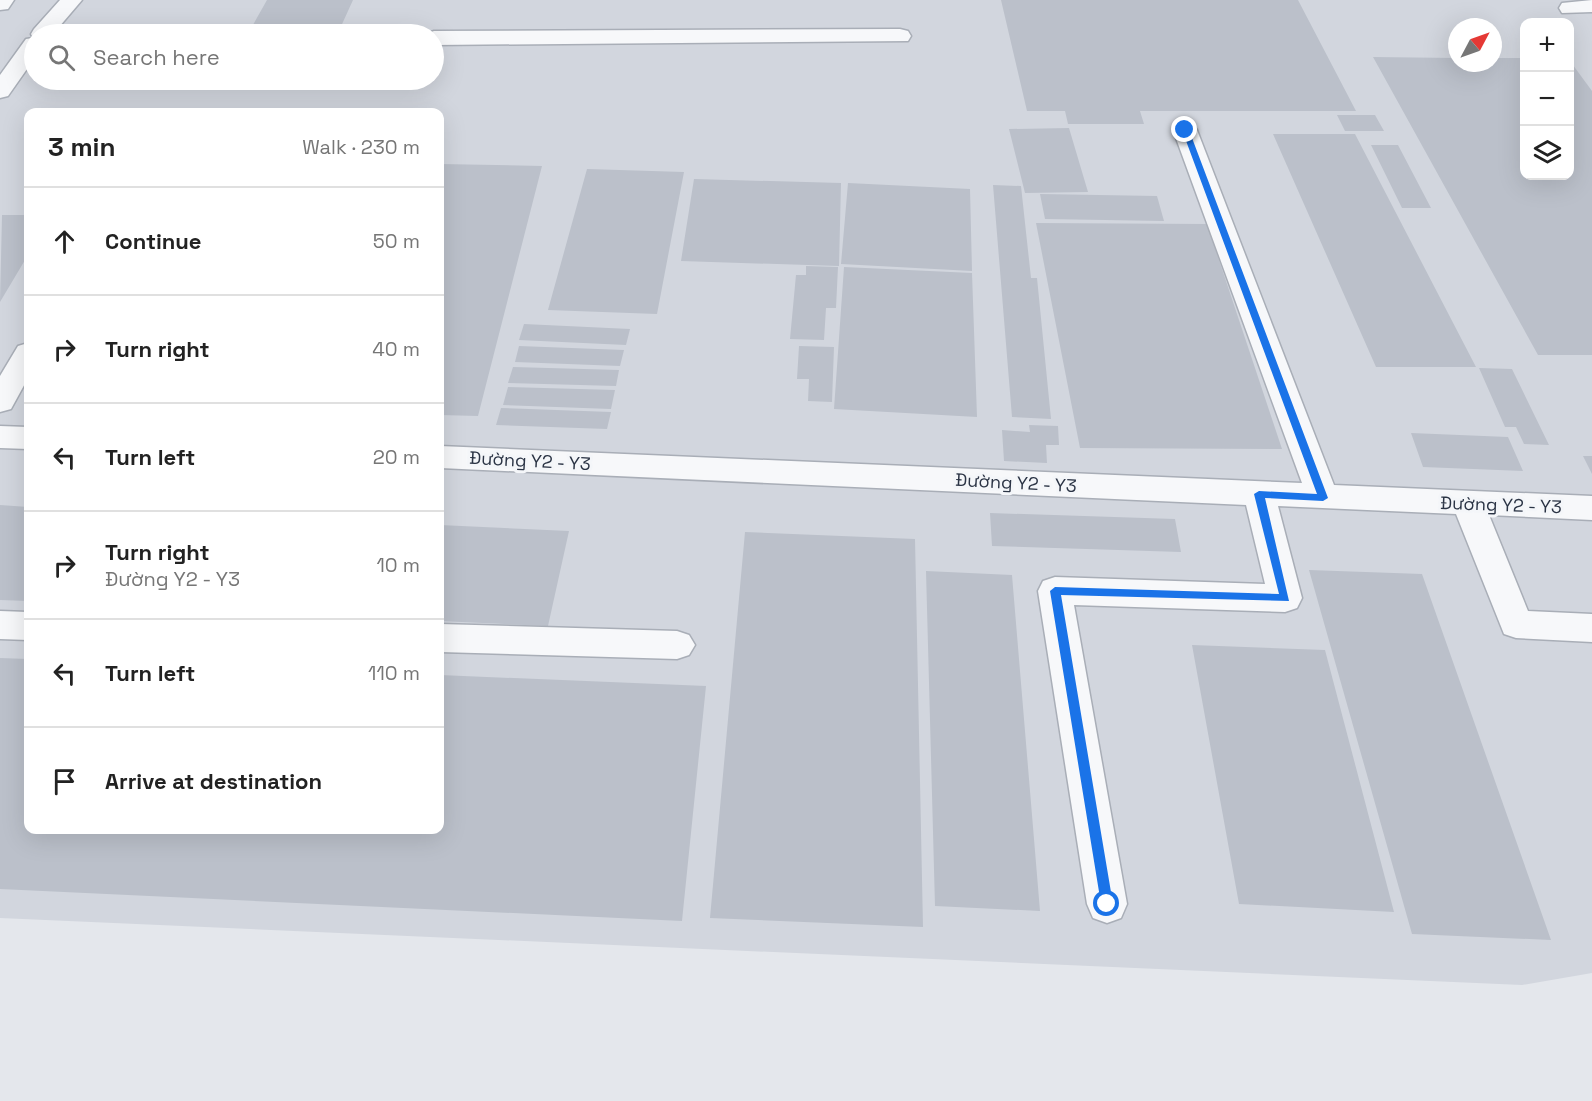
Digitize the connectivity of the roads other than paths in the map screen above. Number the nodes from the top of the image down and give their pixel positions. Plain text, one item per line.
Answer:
1 (3, 0) edge
2 (71, 0) edge
3 (0, 4) edge
4 (1592, 6) edge
5 (1570, 8) dead end
6 (51, 24) edge
7 (900, 36) dead end
8 (444, 38) edge
9 (24, 58) edge
10 (0, 91) edge
11 (1185, 130) dead end
12 (24, 360) edge
13 (0, 402) edge
14 (0, 437) edge
15 (24, 438) edge
16 (444, 457) edge
17 (1259, 494) junction
18 (1323, 498) junction
19 (1468, 504) junction
20 (1592, 508) edge
21 (0, 625) edge
22 (24, 626) edge
23 (1592, 628) edge
24 (444, 638) edge
25 (677, 645) dead end
26 (1107, 904) dead end

1 - 3 street
2 - 6 street
4 - 5 street
7 - 8 street
9 - 10 street
11 - 18 street
12 - 13 street
14 - 15 street
16 - 17 street, Đường Y2 - Y3
17 - 18 street, Đường Y2 - Y3
17 - 26 street
18 - 19 street, Đường Y2 - Y3
19 - 20 street, Đường Y2 - Y3
19 - 23 street
21 - 22 street
24 - 25 street

